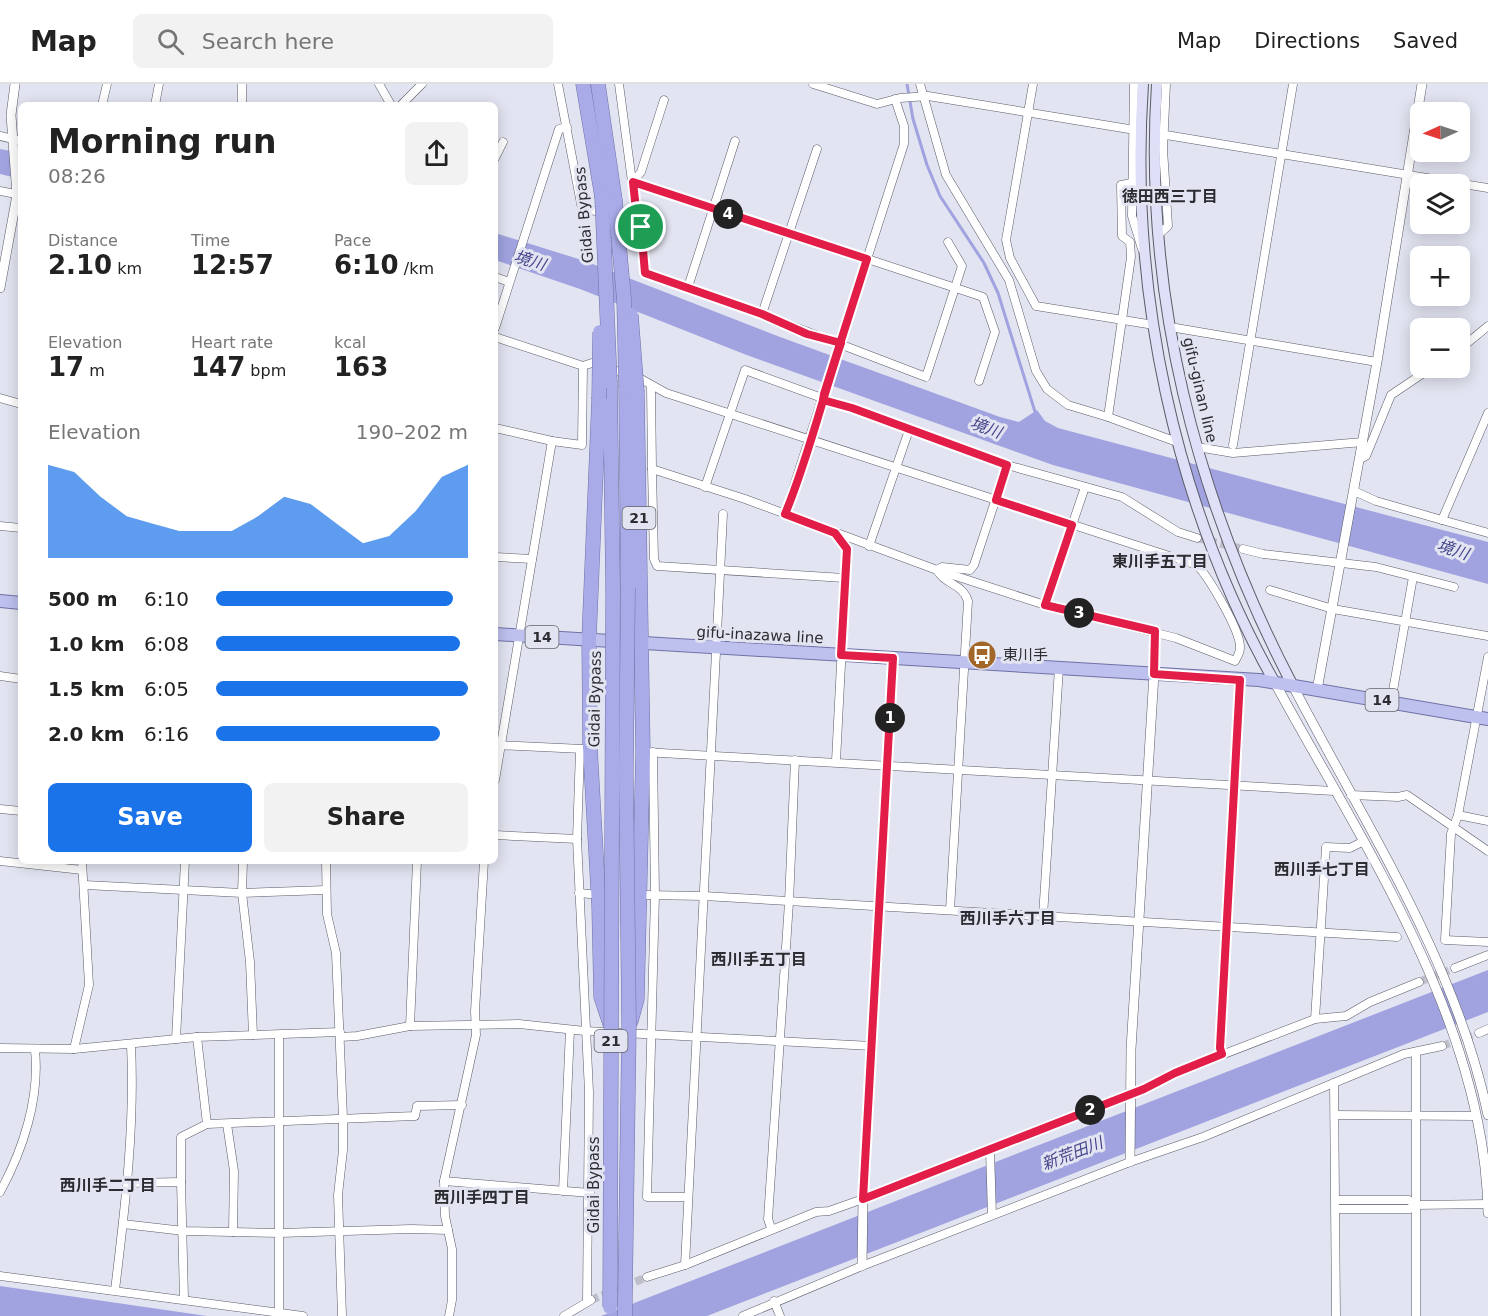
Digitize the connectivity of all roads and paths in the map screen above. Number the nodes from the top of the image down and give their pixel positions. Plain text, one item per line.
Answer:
1 (15, 84) edge
2 (107, 84) edge
3 (159, 84) edge
4 (243, 84) edge
5 (379, 84) edge
6 (422, 84) edge
7 (558, 84) edge
8 (583, 84) edge
9 (598, 84) edge
10 (619, 84) edge
11 (813, 84) edge
12 (920, 84) edge
13 (1033, 84) edge
14 (1134, 84) edge
15 (1143, 84) edge
16 (1157, 84) edge
17 (1166, 84) edge
18 (1293, 84) edge
19 (1422, 84) edge
20 (834, 88) edge
21 (921, 96) junction
22 (898, 99) junction
23 (664, 100) dead end
24 (103, 102) edge
25 (156, 102) edge
26 (242, 102) edge
27 (389, 102) edge
28 (404, 102) edge
29 (1029, 112) junction
30 (567, 127) junction
31 (1133, 130) junction
32 (1162, 134) junction
33 (0, 136) edge
34 (16, 141) edge
35 (735, 141) dead end
36 (503, 142) dead end
37 (817, 149) dead end
38 (498, 152) edge
39 (1281, 153) junction
40 (1407, 174) junction
41 (633, 182) junction
42 (1132, 183) junction
43 (1488, 188) edge
44 (18, 189) edge
45 (0, 191) edge
46 (18, 195) edge
47 (18, 199) edge
48 (608, 199) junction
49 (712, 208) junction
50 (637, 219) junction
51 (789, 234) junction
52 (1158, 235) junction
53 (948, 242) dead end
54 (867, 259) junction
55 (1146, 260) junction
56 (1, 272) edge
57 (498, 277) edge
58 (510, 279) junction
59 (688, 287) junction
60 (955, 287) junction
61 (0, 288) edge
62 (607, 295) junction
63 (762, 314) junction
64 (498, 318) edge
65 (1124, 319) junction
66 (1154, 324) junction
67 (1488, 326) edge
68 (1170, 327) junction
69 (498, 338) edge
70 (1251, 341) junction
71 (1470, 341) edge
72 (840, 346) junction
73 (1377, 362) junction
74 (583, 366) junction
75 (1416, 378) edge
76 (979, 381) dead end
77 (651, 386) junction
78 (631, 390) junction
79 (824, 397) junction
80 (0, 398) edge
81 (18, 403) edge
82 (731, 413) junction
83 (1488, 413) edge
84 (1108, 417) junction
85 (498, 429) edge
86 (909, 430) junction
87 (810, 439) junction
88 (552, 441) junction
89 (1363, 442) junction
90 (1177, 444) junction
91 (1233, 445) dead end
92 (1198, 451) junction
93 (1360, 459) junction
94 (1007, 465) junction
95 (897, 467) junction
96 (652, 469) junction
97 (705, 487) junction
98 (1085, 487) junction
99 (1354, 495) junction
100 (996, 500) junction
101 (723, 514) dead end
102 (785, 514) junction
103 (1442, 520) junction
104 (1072, 525) junction
105 (0, 526) edge
106 (18, 528) edge
107 (1488, 532) edge
108 (835, 533) junction
109 (1197, 538) tunnel mouth
110 (869, 546) junction
111 (1243, 549) tunnel mouth
112 (498, 557) edge
113 (1342, 558) junction
114 (532, 559) junction
115 (721, 570) junction
116 (937, 570) junction
117 (1413, 577) junction
118 (844, 578) junction
119 (1454, 588) dead end
120 (1270, 590) dead end
121 (0, 601) edge
122 (18, 603) edge
123 (1045, 605) junction
124 (1333, 609) junction
125 (1405, 621) junction
126 (1155, 631) junction
127 (498, 634) edge
128 (518, 636) junction
129 (1488, 636) edge
130 (589, 639) junction
131 (640, 643) junction
132 (717, 648) junction
133 (841, 655) junction
134 (1488, 657) edge
135 (893, 658) junction
136 (964, 663) junction
137 (1059, 668) junction
138 (1154, 674) junction
139 (0, 676) edge
140 (18, 678) edge
141 (1240, 680) junction
142 (1275, 683) junction
143 (1293, 686) junction
144 (1317, 690) junction
145 (1391, 702) junction
146 (1482, 718) edge
147 (498, 745) edge
148 (585, 748) junction
149 (648, 752) junction
150 (712, 755) junction
151 (795, 760) junction
152 (836, 761) junction
153 (888, 764) junction
154 (958, 769) junction
155 (1052, 776) junction
156 (1146, 779) junction
157 (1233, 784) junction
158 (1334, 790) junction
159 (1352, 795) junction
160 (0, 809) edge
161 (18, 811) edge
162 (1458, 815) junction
163 (1488, 821) edge
164 (1454, 825) junction
165 (498, 835) edge
166 (577, 839) junction
167 (1362, 842) junction
168 (1488, 852) edge
169 (0, 861) edge
170 (18, 862) edge
171 (62, 864) edge
172 (185, 864) edge
173 (243, 864) edge
174 (326, 864) edge
175 (417, 864) edge
176 (484, 864) edge
177 (82, 865) edge
178 (85, 885) junction
179 (184, 890) junction
180 (326, 890) junction
181 (242, 893) junction
182 (579, 893) junction
183 (590, 894) dead end
184 (644, 895) dead end
185 (655, 895) junction
186 (704, 896) junction
187 (789, 902) junction
188 (879, 908) junction
189 (950, 910) junction
190 (1043, 916) junction
191 (1138, 923) junction
192 (1226, 928) junction
193 (1322, 932) junction
194 (1397, 937) dead end
195 (1488, 942) edge
196 (1488, 955) edge
197 (1455, 968) tunnel mouth
198 (1419, 982) tunnel mouth
199 (1315, 1019) junction
200 (476, 1024) junction
201 (410, 1026) junction
202 (611, 1026) junction
203 (629, 1026) junction
204 (1488, 1029) edge
205 (570, 1030) junction
206 (585, 1031) junction
207 (651, 1033) junction
208 (1479, 1033) tunnel mouth
209 (340, 1034) junction
210 (253, 1035) junction
211 (279, 1035) junction
212 (695, 1036) junction
213 (197, 1037) junction
214 (176, 1040) junction
215 (779, 1040) junction
216 (131, 1045) junction
217 (872, 1046) junction
218 (1442, 1046) tunnel mouth
219 (0, 1048) edge
220 (74, 1049) junction
221 (35, 1050) junction
222 (1416, 1053) junction
223 (1222, 1054) junction
224 (1334, 1083) junction
225 (1129, 1097) junction
226 (462, 1105) junction
227 (1336, 1115) junction
228 (1415, 1115) junction
229 (1488, 1115) edge
230 (1475, 1116) junction
231 (343, 1118) junction
232 (279, 1122) junction
233 (226, 1124) junction
234 (207, 1125) junction
235 (991, 1154) junction
236 (1129, 1158) junction
237 (444, 1181) junction
238 (181, 1182) junction
239 (129, 1183) junction
240 (562, 1191) junction
241 (0, 1192) edge
242 (590, 1193) junction
243 (686, 1197) junction
244 (1336, 1200) junction
245 (863, 1201) junction
246 (1488, 1204) edge
247 (1416, 1205) junction
248 (1336, 1209) junction
249 (1488, 1213) edge
250 (992, 1215) junction
251 (123, 1224) junction
252 (771, 1228) junction
253 (338, 1230) junction
254 (448, 1230) junction
255 (184, 1231) junction
256 (233, 1232) junction
257 (280, 1233) junction
258 (861, 1262) junction
259 (685, 1264) junction
260 (0, 1276) edge
261 (647, 1276) tunnel mouth
262 (115, 1290) junction
263 (184, 1298) junction
264 (774, 1301) junction
265 (279, 1312) junction
266 (303, 1316) edge
267 (342, 1316) edge
268 (449, 1316) edge
269 (564, 1316) edge
270 (610, 1316) edge
271 (625, 1316) edge
272 (743, 1316) edge
273 (780, 1316) edge
274 (1336, 1316) edge
275 (1416, 1316) edge

1 - 34 street
2 - 24 street
3 - 25 street
4 - 26 street
5 - 27 street
6 - 28 street
7 - 30 street
8 - 48 highway, Gidai Bypass / 21
9 - 48 highway, Gidai Bypass / 21
10 - 41 street
11 - 20 street
12 - 21 street
13 - 29 street
14 - 31 street
15 - 55 main road, gifu-ginan line
16 - 52 main road, gifu-ginan line
17 - 32 street
18 - 39 street
19 - 40 street
20 - 22 street
21 - 22 street
21 - 29 street
21 - 84 street
22 - 54 street
23 - 41 street
29 - 31 street
29 - 65 street
30 - 50 street
30 - 58 street
31 - 42 street
32 - 39 street
32 - 52 street
33 - 34 street
34 - 44 street
35 - 49 street
36 - 38 street
37 - 51 street
39 - 40 street
39 - 70 street
40 - 43 street
40 - 73 street
41 - 49 street
41 - 50 street
42 - 55 street
42 - 65 street
45 - 46 street
47 - 56 street
48 - 62 highway, Gidai Bypass / 21, bridge
48 - 78 highway, Gidai Bypass / 21, bridge
49 - 51 street
49 - 59 street
50 - 59 street
51 - 54 street
51 - 63 street
52 - 68 main road, gifu-ginan line
53 - 60 street
54 - 60 street
54 - 72 street
55 - 66 main road, gifu-ginan line
56 - 61 street
57 - 58 street
58 - 64 street
59 - 63 street
60 - 72 street
60 - 76 street
62 - 130 highway, 21, bridge
62 - 202 highway, Gidai Bypass / 21, bridge
63 - 72 street
65 - 66 street
65 - 84 street
66 - 90 main road, gifu-ginan line
67 - 71 street
68 - 70 street
68 - 92 main road, gifu-ginan line
69 - 74 street
70 - 73 street
70 - 91 street
72 - 79 street
73 - 89 street
74 - 77 street
74 - 88 street
75 - 93 street
77 - 82 street
77 - 96 street
78 - 131 highway, 21
78 - 203 highway, 21, bridge
79 - 82 street
79 - 86 street
79 - 87 street
80 - 81 street
82 - 87 street
82 - 97 street
83 - 103 street
84 - 90 street
85 - 88 street
86 - 94 street
86 - 95 street
87 - 95 street
87 - 102 street
88 - 114 street
89 - 92 street
89 - 93 street
90 - 142 main road, gifu-ginan line
92 - 143 main road, gifu-ginan line
93 - 99 street
94 - 98 street
94 - 100 street
95 - 100 street
95 - 110 street
96 - 97 street
96 - 115 street
97 - 102 street
98 - 104 street
98 - 109 street
99 - 103 street
99 - 113 street
100 - 104 street
100 - 116 street
101 - 115 street
102 - 108 street
103 - 107 street
104 - 123 street
104 - 126 street
105 - 106 street
108 - 110 street
108 - 118 street
110 - 116 street
111 - 113 street
112 - 114 street
113 - 117 street
113 - 124 street
114 - 128 street
115 - 118 street
115 - 132 street
116 - 123 street
116 - 136 street
117 - 119 street
117 - 125 street
118 - 133 street
120 - 124 street
121 - 122 main road
123 - 126 street
124 - 125 street
124 - 144 street
125 - 129 street
125 - 145 street
126 - 138 street
127 - 128 main road, gifu-inazawa line / 14
128 - 130 main road, gifu-inazawa line / 14
128 - 147 street
130 - 131 main road, gifu-inazawa line / 14
130 - 148 highway, 21
131 - 132 main road, gifu-inazawa line / 14
131 - 149 highway, 21
132 - 133 main road, gifu-inazawa line / 14
132 - 150 street
133 - 135 main road, gifu-inazawa line / 14
133 - 152 street
134 - 146 street
135 - 136 main road, gifu-inazawa line / 14
135 - 153 street
136 - 137 main road, gifu-inazawa line / 14
136 - 154 street
137 - 138 main road, gifu-inazawa line / 14
137 - 155 street
138 - 141 main road, gifu-inazawa line / 14
138 - 156 street
139 - 140 street
141 - 142 main road, gifu-inazawa line / 14
141 - 157 street
142 - 143 main road, gifu-inazawa line / 14
142 - 158 street
143 - 144 main road, gifu-inazawa line / 14
143 - 159 street
144 - 145 main road, gifu-inazawa line / 14
145 - 146 main road, gifu-inazawa line / 14
146 - 162 street
147 - 148 street
148 - 166 street
148 - 202 highway, 21
149 - 150 street
149 - 185 street
149 - 203 highway, 21
150 - 151 street
150 - 186 street
151 - 152 street
151 - 187 street
152 - 153 street
153 - 154 street
153 - 188 street
154 - 155 street
154 - 189 street
155 - 156 street
155 - 190 street
156 - 157 street
156 - 191 street
157 - 158 street
157 - 192 street
158 - 167 street
159 - 164 street
159 - 229 street
160 - 161 street
162 - 163 street
162 - 164 street
164 - 168 street
164 - 195 street
165 - 166 street
166 - 182 street
167 - 193 street
167 - 230 street
169 - 170 street
171 - 177 street
172 - 179 street
173 - 181 street
174 - 180 street
175 - 201 street
176 - 200 street
177 - 178 street
178 - 179 street
178 - 220 street
179 - 181 street
179 - 214 street
180 - 181 street
180 - 209 street
181 - 210 street
182 - 183 street
182 - 206 street
184 - 185 street
185 - 186 street
185 - 207 street
186 - 187 street
186 - 212 street
187 - 188 street
187 - 215 street
188 - 189 street
188 - 217 street
189 - 190 street
190 - 191 street
191 - 192 street
191 - 225 street
192 - 193 street
192 - 223 street
193 - 194 street
193 - 199 street
196 - 197 street
198 - 199 street
199 - 223 street
200 - 201 street
200 - 205 street
200 - 226 street
201 - 209 street
202 - 270 highway, Gidai Bypass / 21, bridge
203 - 271 highway, 21, bridge
204 - 208 street
205 - 206 street
205 - 240 street
206 - 207 street
206 - 242 street
207 - 212 street
207 - 243 street
209 - 211 street
209 - 231 street
210 - 211 street
210 - 213 street
211 - 232 street
212 - 215 street
212 - 243 street
213 - 214 street
213 - 234 street
214 - 216 street
215 - 217 street
215 - 252 street
216 - 220 street
216 - 239 street
217 - 245 street
218 - 222 street
219 - 221 street
220 - 221 street
221 - 241 street
222 - 224 street
222 - 228 street
223 - 225 street
224 - 227 street
224 - 236 street
225 - 235 street
225 - 236 street
226 - 231 street
226 - 237 street
227 - 228 street
227 - 244 street
228 - 230 street
228 - 247 street
230 - 246 street
231 - 232 street
231 - 253 street
232 - 233 street
232 - 257 street
233 - 234 street
233 - 256 street
234 - 238 street
235 - 245 street
235 - 250 street
236 - 250 street
237 - 240 street
237 - 254 street
238 - 239 street
238 - 255 street
239 - 251 street
240 - 242 street
242 - 269 street
243 - 259 street
244 - 247 street
244 - 248 street
245 - 252 street
245 - 258 street
246 - 247 street
246 - 249 street
247 - 248 street
247 - 275 street
248 - 274 street
250 - 258 street
251 - 255 street
251 - 262 street
252 - 259 street
253 - 254 street
253 - 257 street
253 - 267 street
254 - 268 street
255 - 256 street
255 - 263 street
256 - 257 street
257 - 265 street
258 - 264 street
259 - 261 street
260 - 262 street
262 - 263 street
263 - 265 street
264 - 272 street
264 - 273 street
265 - 266 street

